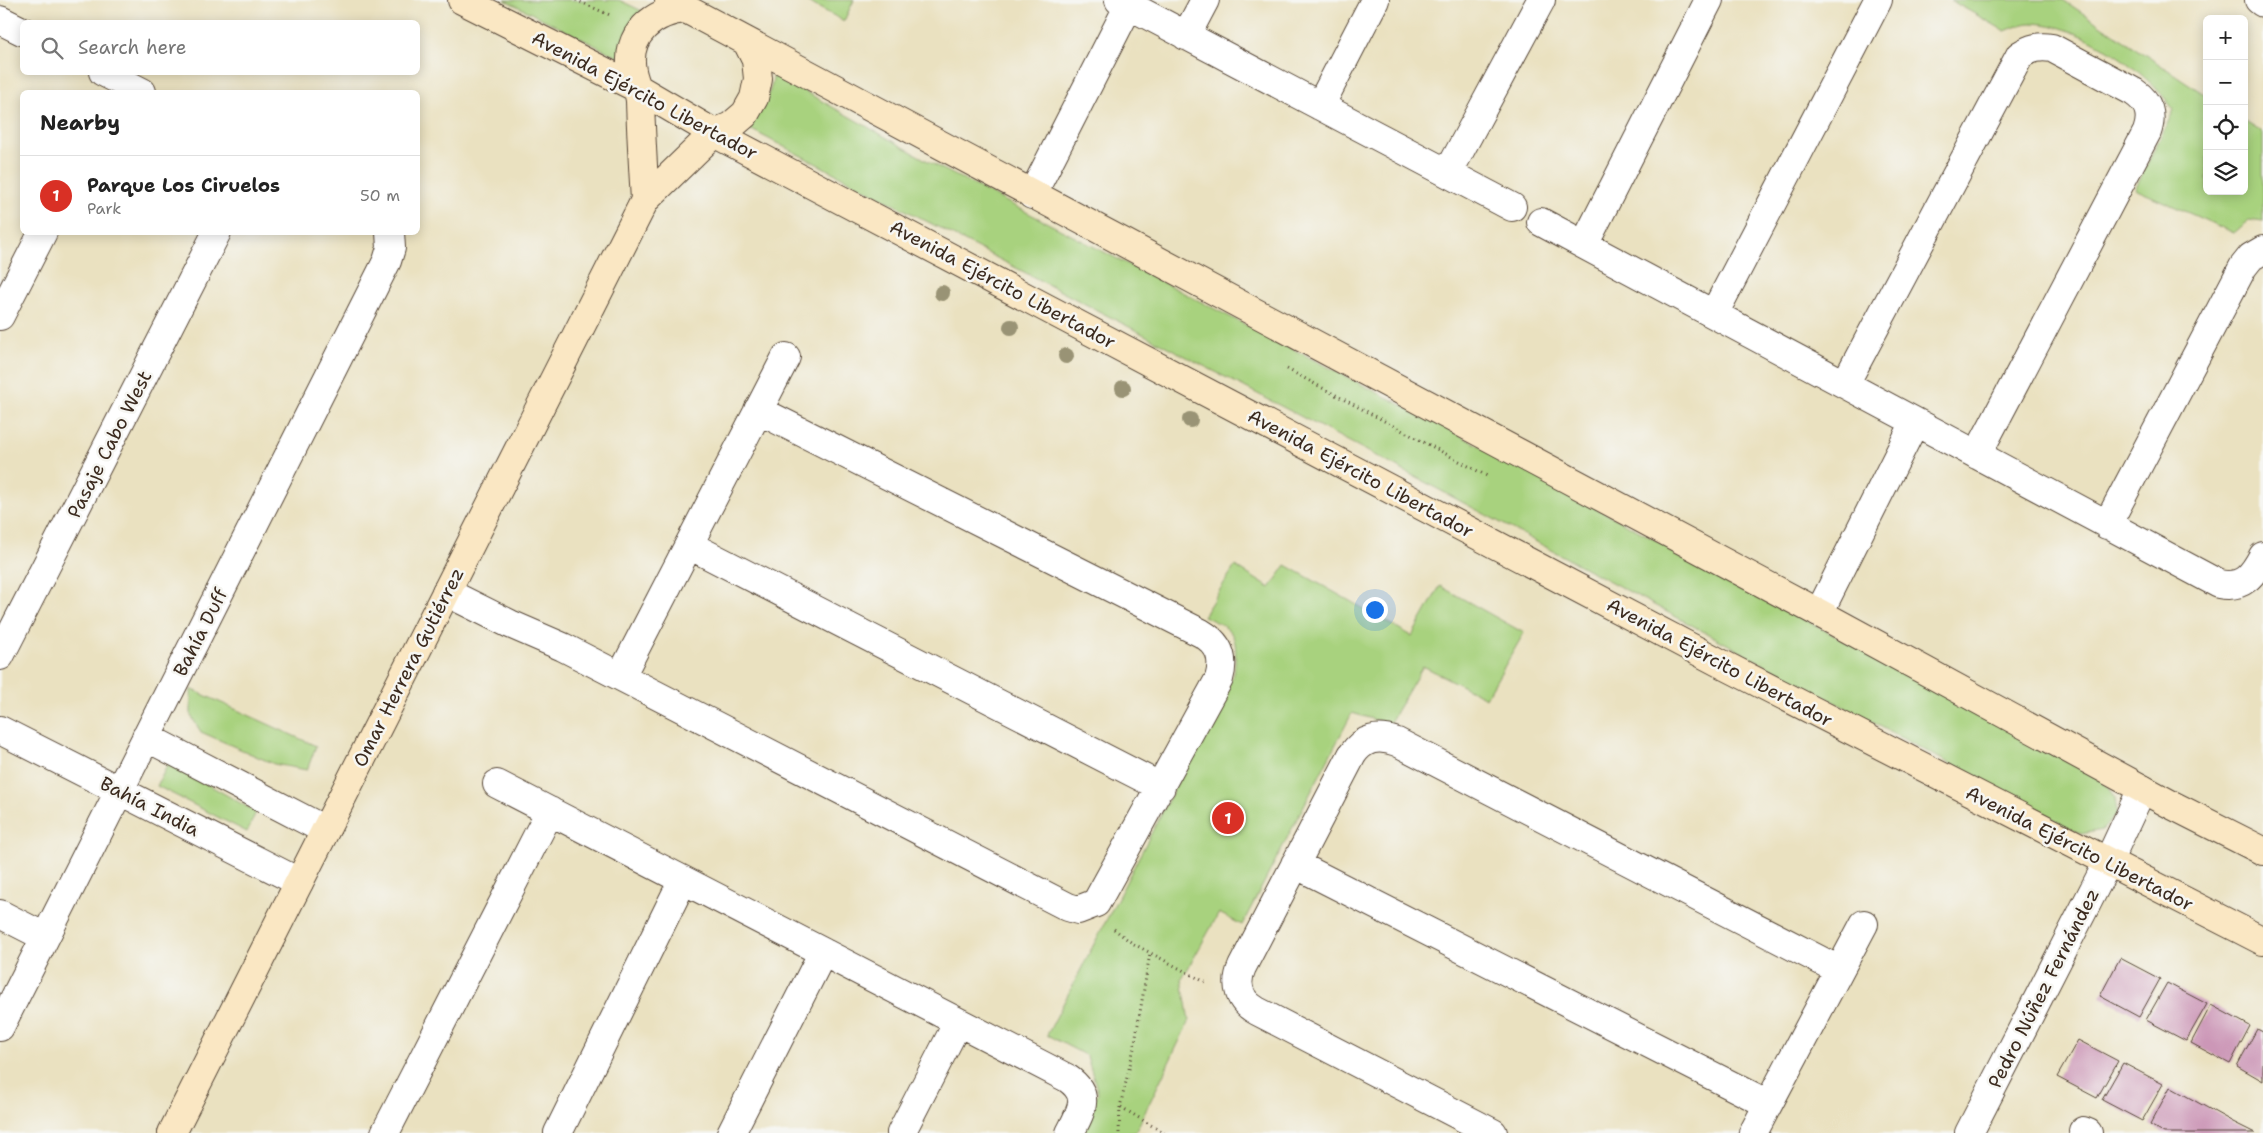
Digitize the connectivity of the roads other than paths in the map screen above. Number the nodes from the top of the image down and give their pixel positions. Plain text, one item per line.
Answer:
1 (462, 0) edge
2 (1205, 0) edge
3 (1375, 0) edge
4 (1541, 0) edge
5 (1709, 0) edge
6 (1878, 0) edge
7 (2259, 0) edge
8 (1124, 3) edge
9 (2263, 3) edge
10 (678, 5) edge
11 (0, 20) edge
12 (20, 30) edge
13 (1186, 36) junction
14 (747, 42) junction
15 (639, 89) junction
16 (1320, 106) junction
17 (714, 133) junction
18 (1448, 174) junction
19 (1032, 195) junction
20 (645, 200) junction
21 (1512, 207) dead end
22 (1540, 222) dead end
23 (41, 235) edge
24 (215, 235) edge
25 (390, 235) edge
26 (1584, 245) junction
27 (2263, 250) edge
28 (1714, 314) junction
29 (0, 316) edge
30 (786, 357) dead end
31 (1845, 384) junction
32 (758, 410) junction
33 (1915, 422) junction
34 (1976, 455) junction
35 (2107, 525) junction
36 (689, 545) junction
37 (2263, 556) edge
38 (446, 592) junction
39 (1819, 613) junction
40 (0, 656) edge
41 (621, 676) junction
42 (0, 730) edge
43 (146, 738) junction
44 (498, 784) dead end
45 (1161, 787) junction
46 (2142, 789) junction
47 (120, 791) junction
48 (550, 811) junction
49 (325, 830) junction
50 (2263, 851) edge
51 (2108, 862) junction
52 (1295, 864) junction
53 (683, 880) junction
54 (299, 882) junction
55 (0, 914) edge
56 (1864, 924) dead end
57 (45, 937) junction
58 (2263, 941) edge
59 (823, 952) junction
60 (1840, 970) junction
61 (958, 1022) junction
62 (0, 1027) edge
63 (1768, 1104) junction
64 (172, 1133) edge
65 (385, 1133) edge
66 (558, 1133) edge
67 (731, 1133) edge
68 (901, 1133) edge
69 (1070, 1133) edge
70 (1493, 1133) edge
71 (1753, 1133) edge
72 (1969, 1133) edge

1 - 15 main road, Avenida Ejército Libertador
2 - 13 street
3 - 16 street
4 - 18 street
5 - 26 street
6 - 28 street
7 - 9 street
8 - 13 street
8 - 19 street
10 - 14 main road
10 - 15 main road
11 - 12 street
13 - 16 street
14 - 17 main road, Omar Herrera Gutiérrez
14 - 19 main road
15 - 17 main road, Avenida Ejército Libertador
15 - 20 main road
16 - 18 street
17 - 20 main road, Omar Herrera Gutiérrez
17 - 51 main road, Avenida Ejército Libertador
18 - 21 street
19 - 39 main road
20 - 38 main road, Omar Herrera Gutiérrez
22 - 26 street
23 - 29 street
24 - 40 street, Pasaje Cabo West
25 - 43 street, Bahía Duff
26 - 28 street
27 - 35 street
28 - 31 street
30 - 32 street
31 - 33 street
31 - 34 street
32 - 36 street
32 - 45 street
33 - 34 street
33 - 39 street
34 - 35 street
35 - 37 street
36 - 41 street
36 - 45 street
38 - 41 street
38 - 49 main road, Omar Herrera Gutiérrez
39 - 46 main road
41 - 45 street
42 - 47 street, Bahía India
43 - 47 street, Bahía Duff
43 - 49 street
44 - 48 street
46 - 50 main road
46 - 51 street, Pedro Núñez Fernández
47 - 54 street, Bahía India
47 - 57 street, Bahía Duff
48 - 53 street
48 - 65 street
49 - 54 main road, Omar Herrera Gutiérrez
51 - 58 main road, Avenida Ejército Libertador
51 - 72 street, Pedro Núñez Fernández
52 - 60 street
52 - 63 street
52 - 70 street
53 - 59 street
53 - 66 street
54 - 64 main road, Omar Herrera Gutiérrez
55 - 57 street
56 - 60 street
57 - 62 street, Bahía Duff
59 - 61 street
59 - 67 street
60 - 63 street
61 - 68 street
61 - 69 street
63 - 71 street

